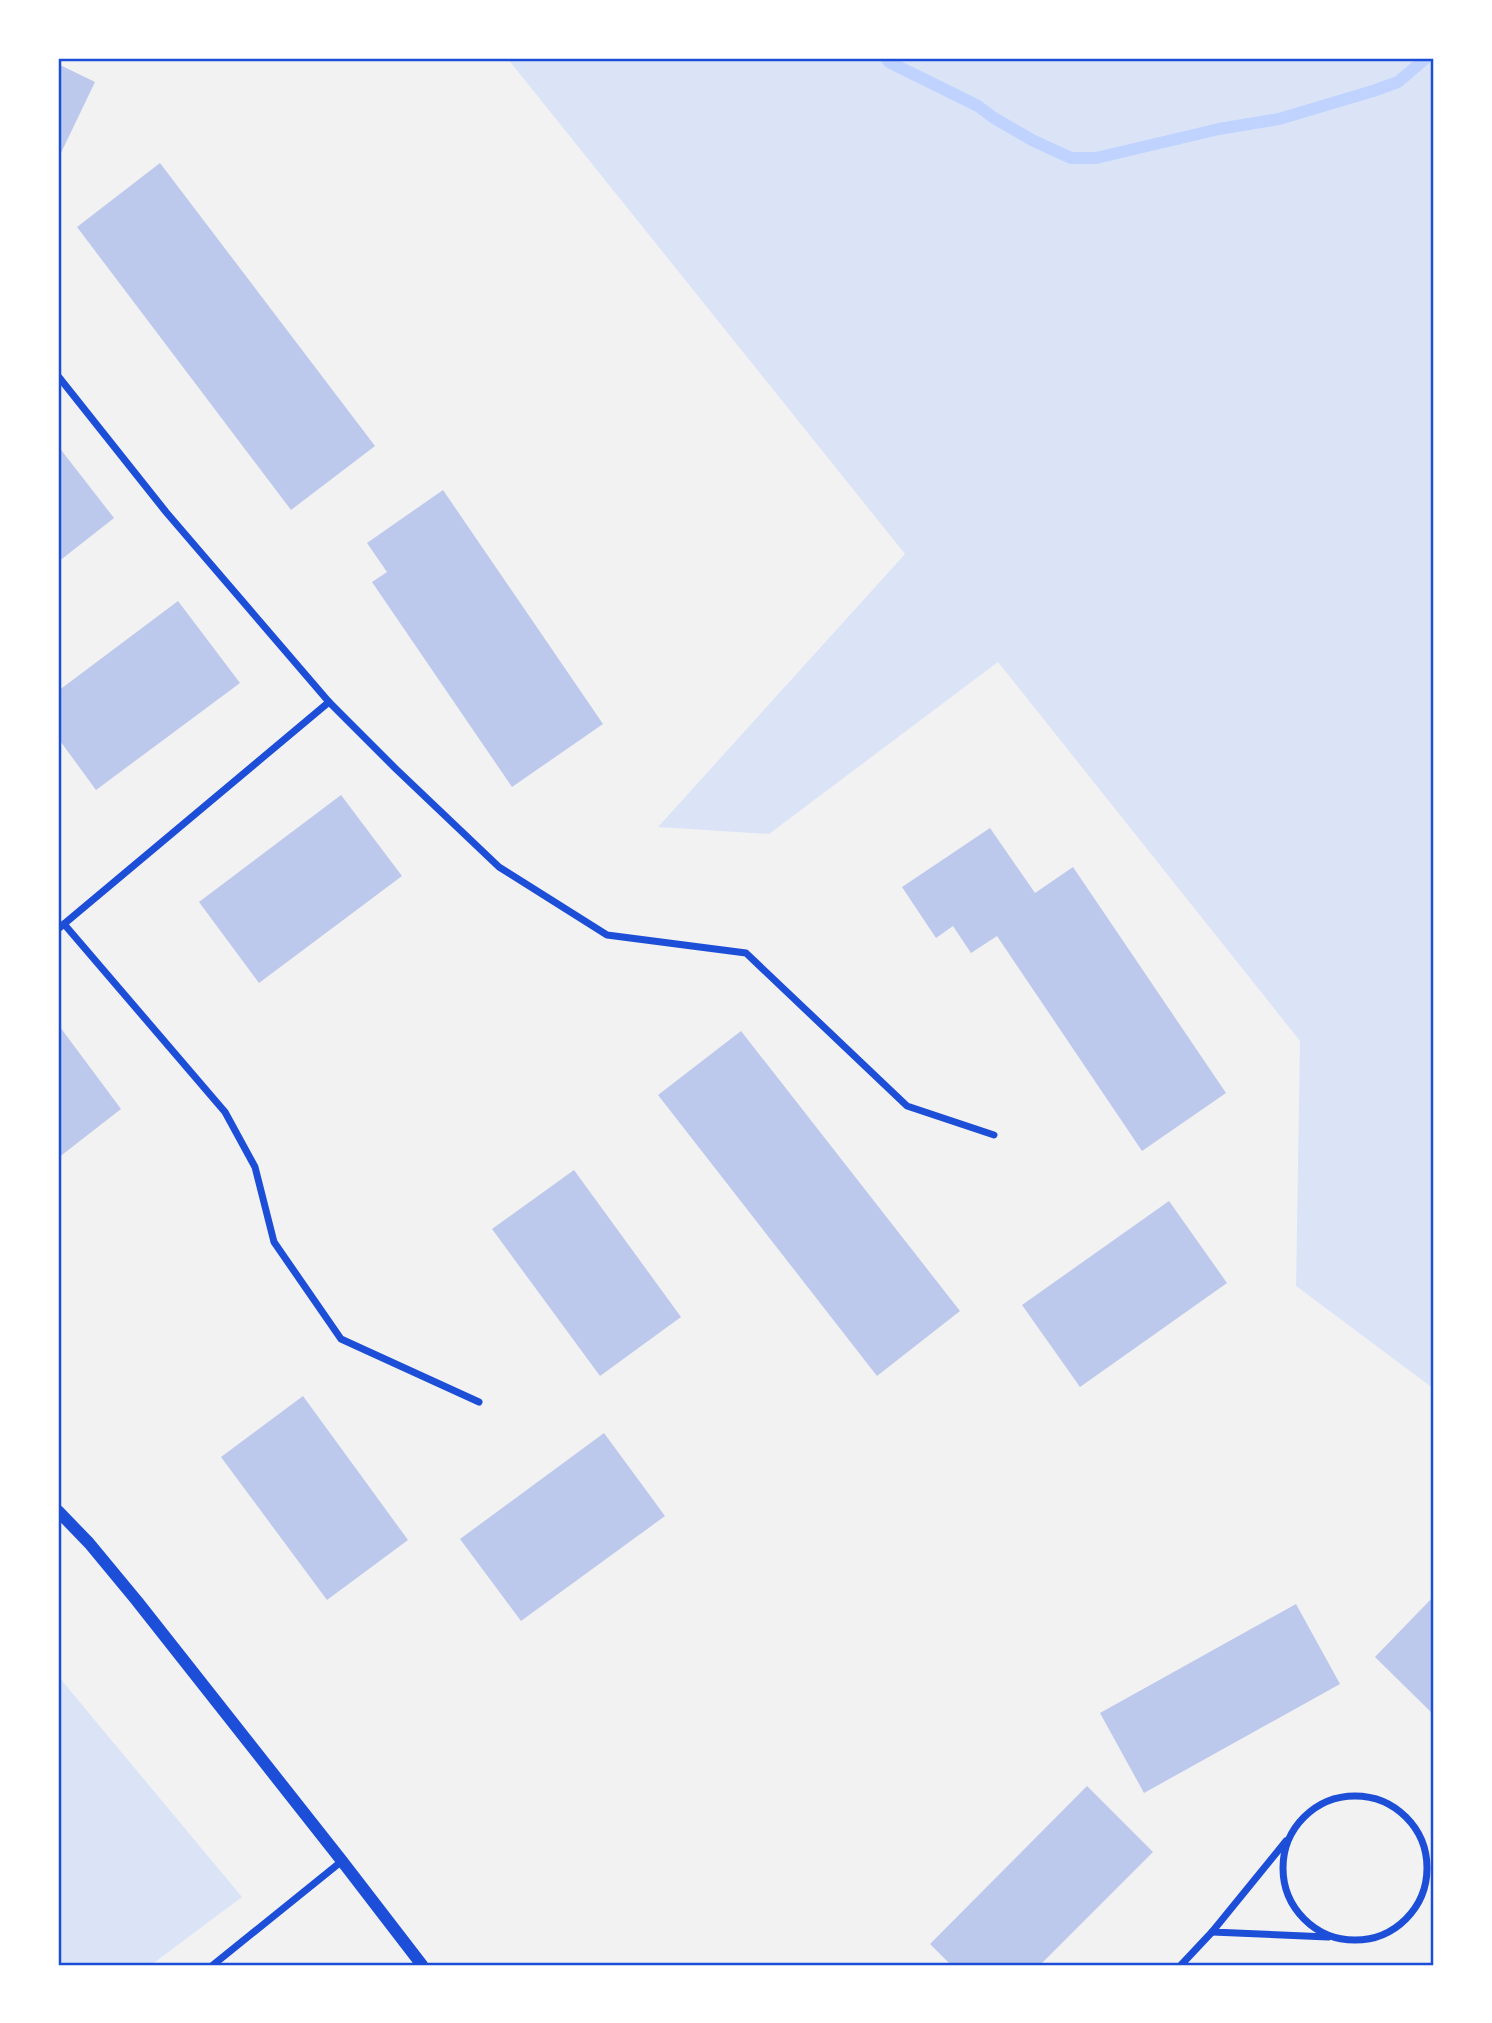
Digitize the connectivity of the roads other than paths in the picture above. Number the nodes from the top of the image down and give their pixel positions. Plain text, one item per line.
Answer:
1 (58, 376) edge
2 (329, 702) junction
3 (61, 927) edge
4 (994, 1135) dead end
5 (479, 1402) dead end
6 (58, 1511) edge
7 (1290, 1835) junction
8 (342, 1861) junction
9 (1212, 1932) junction
10 (1332, 1938) junction
11 (214, 1965) edge
12 (422, 1965) edge
13 (1181, 1965) edge

1 - 2 street
2 - 3 street
2 - 4 street
3 - 5 street
6 - 8 street
7 - 9 street
7 - 10 street
7 - 10 street
8 - 11 street
8 - 12 street
9 - 10 street
9 - 13 street

